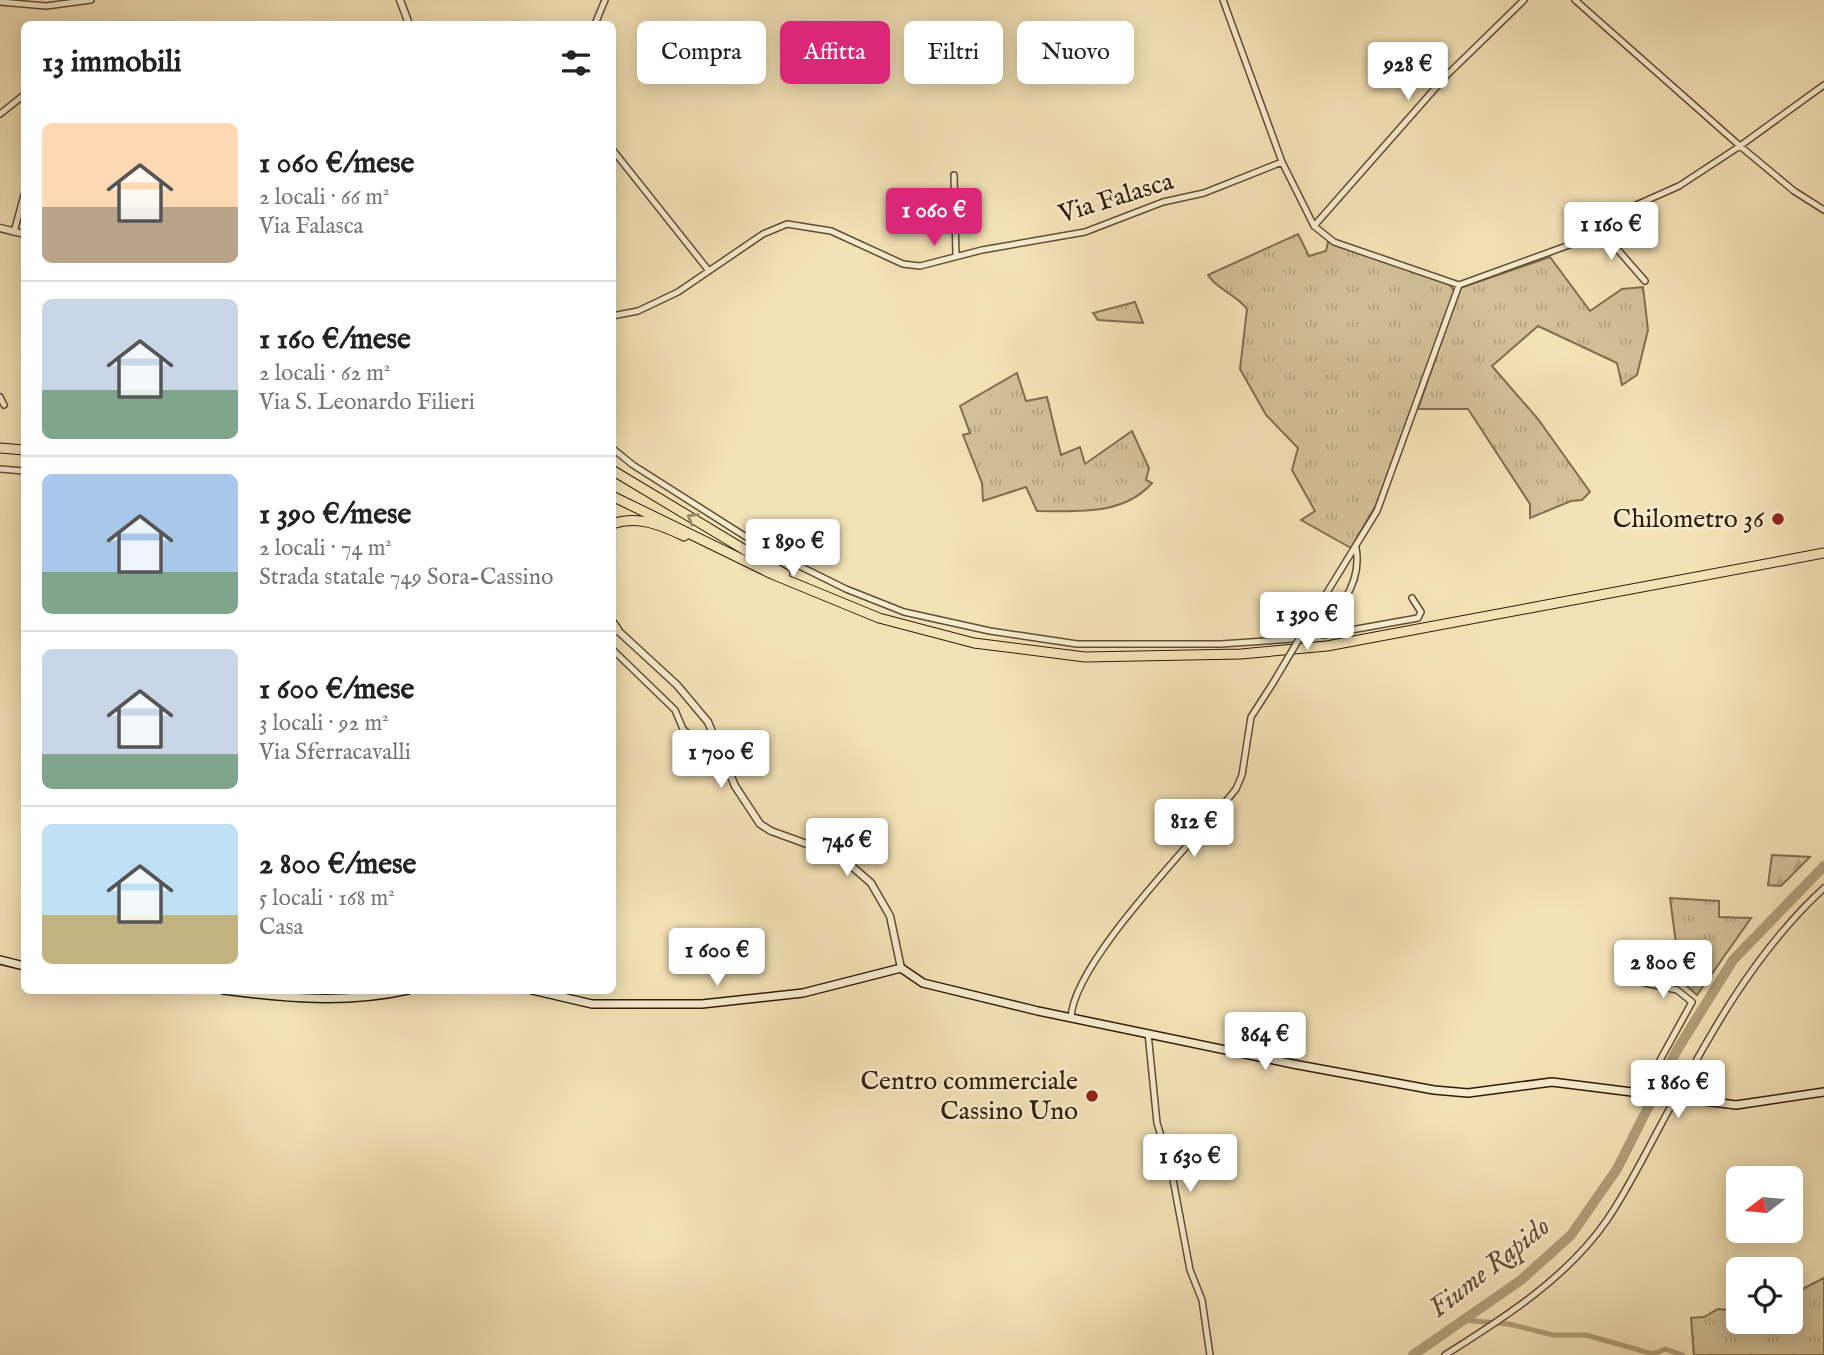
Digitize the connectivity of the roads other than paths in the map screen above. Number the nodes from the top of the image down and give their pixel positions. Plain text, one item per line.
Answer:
1 (91, 0) edge
2 (400, 0) edge
3 (606, 0) edge
4 (1223, 0) edge
5 (1524, 0) edge
6 (1575, 0) edge
7 (0, 2) edge
8 (408, 21) edge
9 (596, 21) edge
10 (1824, 85) edge
11 (21, 97) edge
12 (0, 114) edge
13 (1740, 146) junction
14 (616, 154) edge
15 (1282, 162) junction
16 (954, 175) dead end
17 (21, 206) edge
18 (1824, 210) edge
19 (1314, 226) junction
20 (1598, 226) junction
21 (0, 228) edge
22 (14, 232) junction
23 (21, 233) edge
24 (956, 255) junction
25 (709, 271) junction
26 (1645, 281) dead end
27 (1459, 285) junction
28 (616, 315) edge
29 (0, 397) edge
30 (4, 405) dead end
31 (0, 448) edge
32 (21, 450) edge
33 (616, 450) edge
34 (0, 469) edge
35 (21, 471) edge
36 (616, 472) edge
37 (616, 498) edge
38 (616, 523) edge
39 (1356, 548) junction
40 (1824, 552) edge
41 (772, 574) junction
42 (1412, 598) dead end
43 (836, 601) junction
44 (616, 628) edge
45 (1317, 631) junction
46 (616, 653) edge
47 (714, 736) junction
48 (1824, 888) edge
49 (0, 960) edge
50 (21, 965) edge
51 (901, 968) junction
52 (1645, 983) dead end
53 (263, 994) edge
54 (392, 994) edge
55 (549, 994) edge
56 (1071, 1018) junction
57 (1148, 1033) junction
58 (1647, 1092) junction
59 (1824, 1092) edge
60 (1674, 1096) junction
61 (1210, 1355) edge
62 (1445, 1355) edge

1 - 7 street
2 - 8 street
3 - 9 street
4 - 15 street
5 - 19 street
6 - 13 street
10 - 13 street
11 - 12 street
13 - 18 street
13 - 20 street
14 - 25 street
15 - 19 street
15 - 24 street, Via Falasca
16 - 24 street
17 - 22 street
19 - 27 street
20 - 26 street
20 - 27 street
21 - 22 street
22 - 23 street
24 - 25 street, Via Falasca
25 - 28 street, Via Falasca
27 - 39 street
29 - 30 street
31 - 32 highway
33 - 45 street
34 - 35 street
43 -> 36 highway
37 - 41 highway
38 - 41 highway
39 - 45 street
39 - 56 street, bridge
40 - 43 highway
41 - 43 highway
42 - 45 street
44 - 47 street
46 - 47 street
47 - 51 street
48 - 60 street
49 - 50 main road
51 - 55 main road
51 - 56 main road
52 - 58 street
53 - 54 main road
56 - 57 main road
57 - 58 main road
57 - 61 street
58 - 60 main road
59 - 60 main road
60 - 62 street

